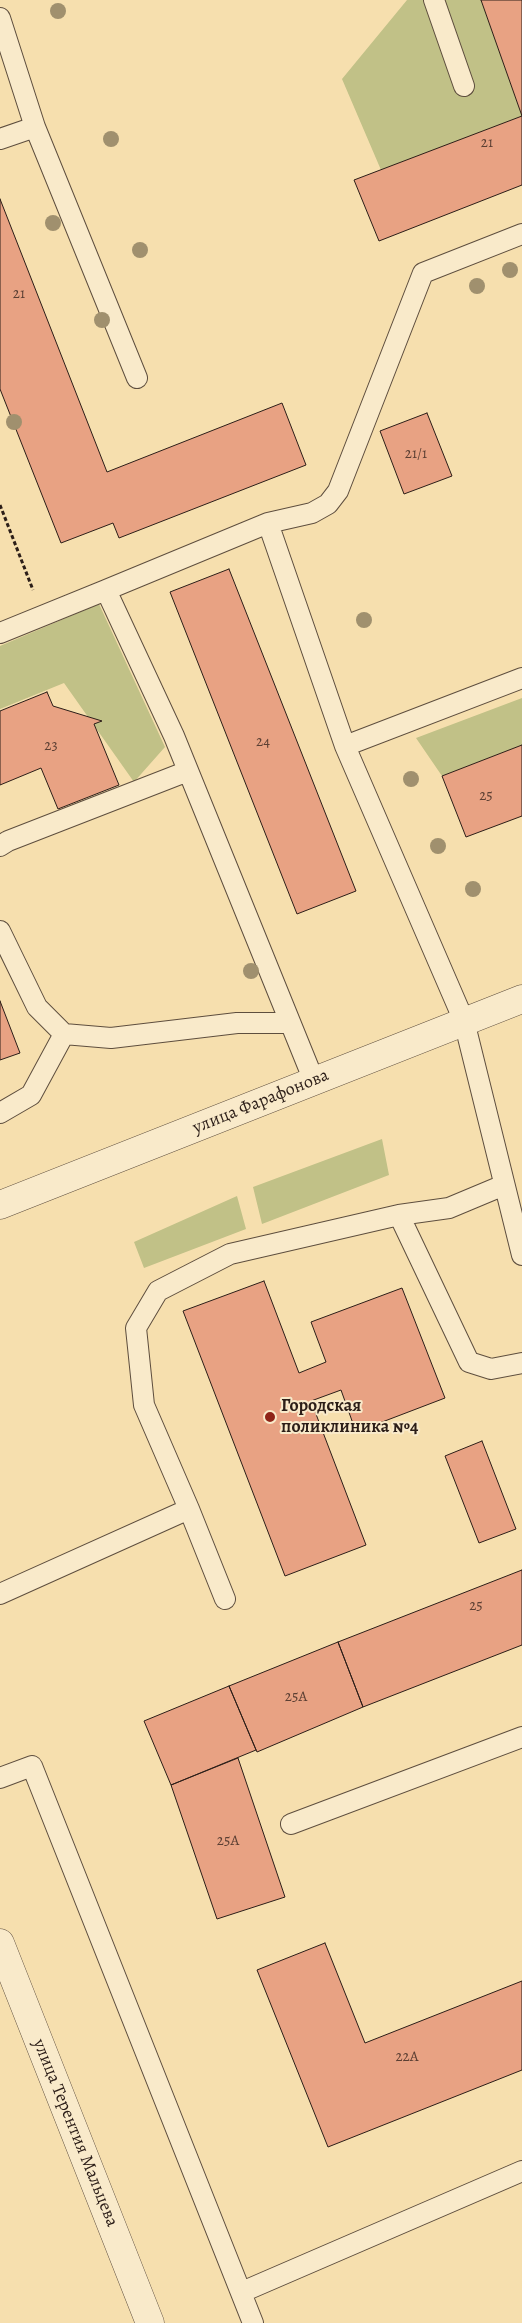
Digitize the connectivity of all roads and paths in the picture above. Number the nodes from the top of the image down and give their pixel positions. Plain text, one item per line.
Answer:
1 (434, 0) edge
2 (0, 18) edge
3 (464, 86) dead end
4 (35, 127) junction
5 (0, 139) edge
6 (522, 234) edge
7 (137, 378) dead end
8 (0, 504) edge
9 (268, 523) junction
10 (106, 590) junction
11 (32, 619) junction
12 (0, 633) edge
13 (522, 678) edge
14 (345, 746) junction
15 (188, 771) junction
16 (0, 846) edge
17 (0, 931) edge
18 (6, 956) edge
19 (522, 999) edge
20 (464, 1022) junction
21 (290, 1024) junction
22 (64, 1034) junction
23 (314, 1081) junction
24 (0, 1113) edge
25 (504, 1185) junction
26 (0, 1205) edge
27 (399, 1215) junction
28 (522, 1255) edge
29 (522, 1363) edge
30 (189, 1509) junction
31 (0, 1594) edge
32 (225, 1599) dead end
33 (522, 1737) edge
34 (0, 1778) edge
35 (291, 1824) dead end
36 (0, 1943) edge
37 (522, 2171) edge
38 (242, 2292) junction
39 (148, 2322) edge
40 (253, 2323) edge

1 - 3 lane
2 - 4 lane
4 - 5 lane
4 - 7 lane
6 - 9 lane
8 - 11 path
9 - 10 lane
9 - 14 lane
10 - 11 lane
10 - 15 lane
11 - 12 lane
13 - 14 lane
14 - 20 lane
15 - 16 lane
15 - 21 lane
17 - 18 lane
18 - 22 lane
19 - 20 street, улица Фарафонова
20 - 23 street, улица Фарафонова
20 - 25 lane
21 - 22 lane
21 - 23 lane
22 - 24 lane
23 - 26 street, улица Фарафонова
25 - 27 lane
25 - 28 lane
27 - 29 lane
27 - 30 lane
30 - 31 lane
30 - 32 lane
33 - 35 lane
34 - 38 lane
36 - 39 street, улица Терентия Мальцева
37 - 38 lane
38 - 40 lane

